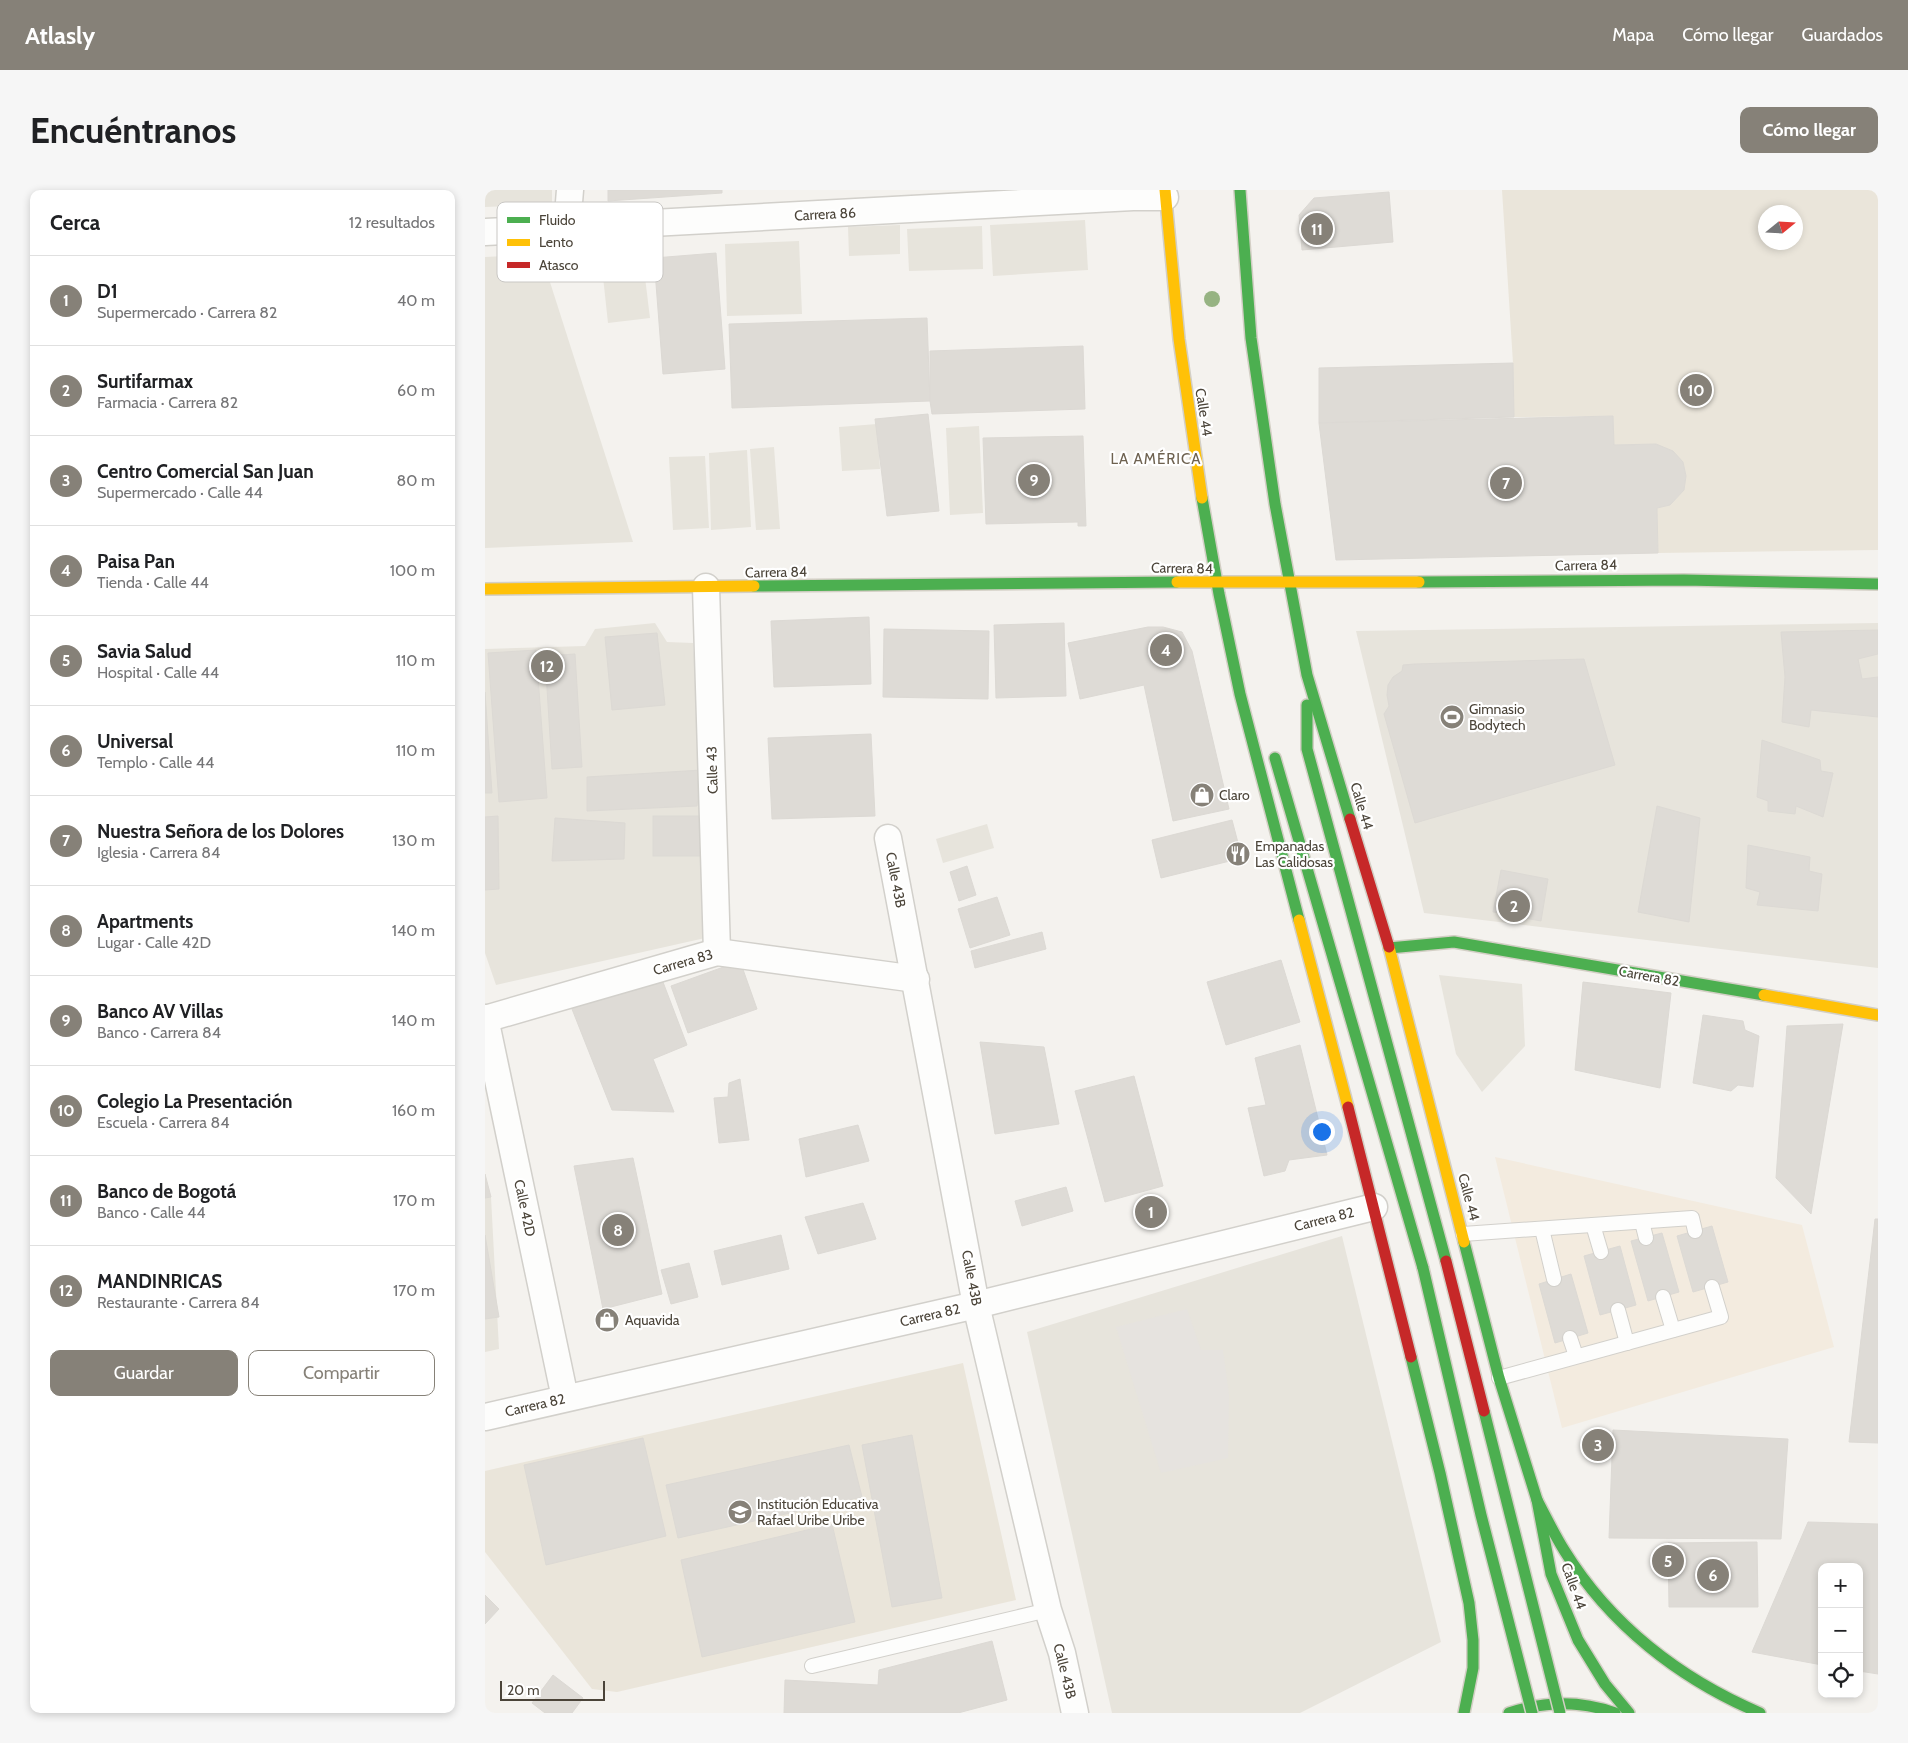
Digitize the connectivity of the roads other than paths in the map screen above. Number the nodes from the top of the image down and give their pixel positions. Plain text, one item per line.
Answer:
1 (1240, 190) edge
2 (1165, 194) edge
3 (663, 222) edge
4 (1290, 582) junction
5 (1218, 584) junction
6 (1878, 584) edge
7 (706, 587) junction
8 (485, 589) edge
9 (1307, 675) junction
10 (1240, 694) junction
11 (1263, 735) dead end
12 (1272, 752) dead end
13 (887, 838) dead end
14 (1389, 948) junction
15 (717, 952) junction
16 (916, 979) junction
17 (1878, 1015) edge
18 (485, 1018) edge
19 (1374, 1207) junction
20 (1642, 1222) junction
21 (1593, 1225) junction
22 (1542, 1229) junction
23 (1695, 1231) dead end
24 (1463, 1234) junction
25 (1646, 1238) dead end
26 (1601, 1252) dead end
27 (1554, 1279) dead end
28 (1712, 1287) dead end
29 (1663, 1297) dead end
30 (976, 1304) junction
31 (1618, 1310) dead end
32 (1673, 1330) junction
33 (1570, 1338) dead end
34 (1627, 1343) junction
35 (1576, 1356) junction
36 (1499, 1378) junction
37 (565, 1398) junction
38 (485, 1417) edge
39 (1537, 1500) junction
40 (1048, 1610) junction
41 (812, 1666) dead end
42 (1075, 1713) edge
43 (1464, 1713) edge
44 (1509, 1713) edge
45 (1532, 1713) edge
46 (1560, 1713) edge
47 (1615, 1713) edge
48 (1629, 1713) edge
49 (1760, 1713) edge

1 - 4 street, Calle 44
2 - 3 street, Carrera 86
2 - 5 street, Calle 44
4 - 5 street, Carrera 84
4 - 6 street, Carrera 84
4 - 9 street, Calle 44
5 - 7 street, Carrera 84
5 - 10 street, Calle 44
7 - 8 street, Carrera 84
7 - 15 street, Calle 43
9 - 14 street, Calle 44
9 - 46 street, Calle 44, bridge
10 - 11 street, Calle 44
10 - 19 street, Calle 44
12 - 45 street, bridge
13 - 16 street, Calle 43B
14 - 17 street, Carrera 82
14 - 24 street, Calle 44
15 - 16 street, Carrera 83
15 - 18 street, Carrera 83
16 - 30 street, Calle 43B
18 - 37 street, Calle 42D
19 - 30 street, Carrera 82
19 - 43 street, Calle 44
20 - 21 lane
20 - 23 lane
20 - 25 lane
21 - 22 lane
21 - 26 lane
22 - 24 lane
22 - 27 lane
24 - 36 street, Calle 44
28 - 32 lane
29 - 32 lane
30 - 37 street, Carrera 82
30 - 40 street, Calle 43B
31 - 34 lane
32 - 34 lane
33 - 35 lane
34 - 35 lane
35 - 36 lane
36 - 39 street, Calle 44
37 - 38 street, Carrera 82
39 - 48 street, Calle 44
39 - 49 street
40 - 41 lane
40 - 42 street, Calle 43B
44 - 47 street

